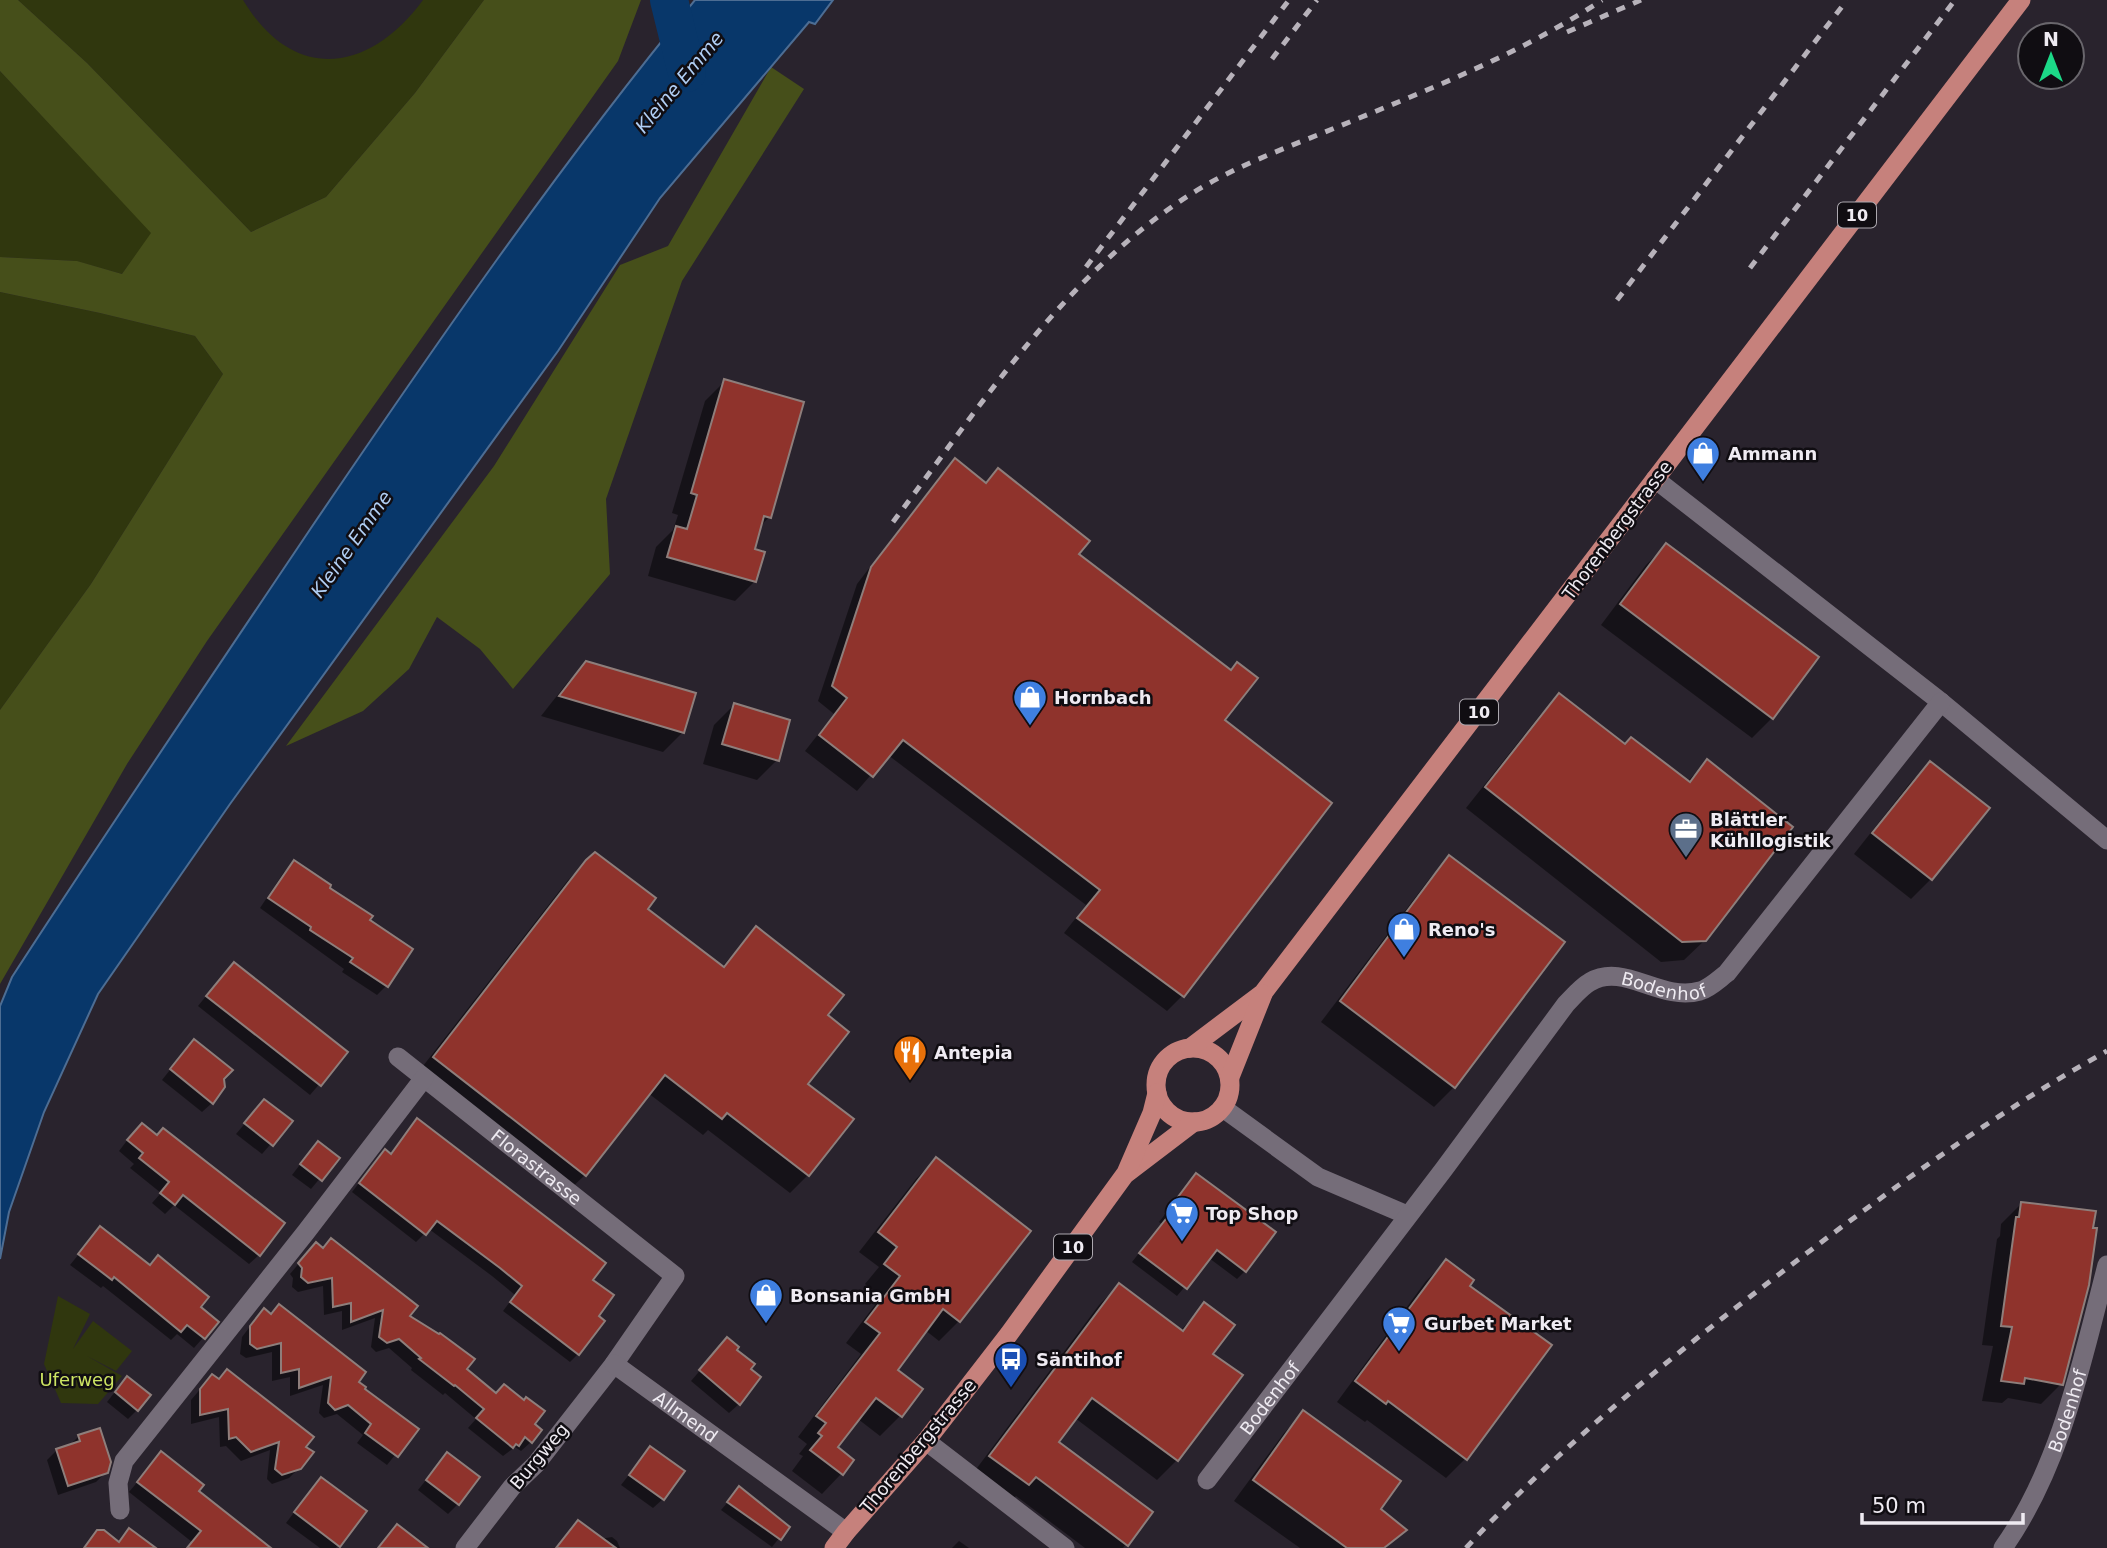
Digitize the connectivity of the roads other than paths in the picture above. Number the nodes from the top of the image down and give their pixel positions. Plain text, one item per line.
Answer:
1 (2021, 0) edge
2 (1655, 479) junction
3 (1941, 702) junction
4 (2107, 840) edge
5 (1263, 993) junction
6 (1190, 1048) junction
7 (398, 1057) dead end
8 (1230, 1077) junction
9 (424, 1078) junction
10 (1157, 1093) junction
11 (1223, 1108) junction
12 (1194, 1122) junction
13 (1126, 1173) junction
14 (1407, 1215) junction
15 (2107, 1265) edge
16 (614, 1364) junction
17 (926, 1441) junction
18 (1207, 1480) dead end
19 (120, 1510) dead end
20 (846, 1532) junction
21 (465, 1548) edge
22 (834, 1548) edge
23 (1065, 1548) edge
24 (2003, 1548) edge

1 - 2 main road, Thorenbergstrasse / 10
2 - 3 street
2 - 5 main road, Thorenbergstrasse / 10
3 - 4 street
3 - 14 street, Bodenhof
5 - 6 main road, Thorenbergstrasse / 10
5 - 8 main road, Thorenbergstrasse / 10
6 - 8 main road
6 - 10 main road, 10
7 - 9 street, Florastrasse
8 - 11 main road, 10
9 - 16 street, Florastrasse
9 - 19 street
10 - 12 main road
10 - 13 main road, Thorenbergstrasse / 10
11 - 12 main road, 10
11 - 14 street
12 - 13 main road, Thorenbergstrasse / 10
13 - 17 main road, Thorenbergstrasse / 10
14 - 18 street, Bodenhof
15 - 24 street, Bodenhof
16 - 20 street, Allmend
16 - 21 street, Burgweg
17 - 20 main road, Thorenbergstrasse / 10
17 - 23 street
20 - 22 main road, Thorenbergstrasse / 10

